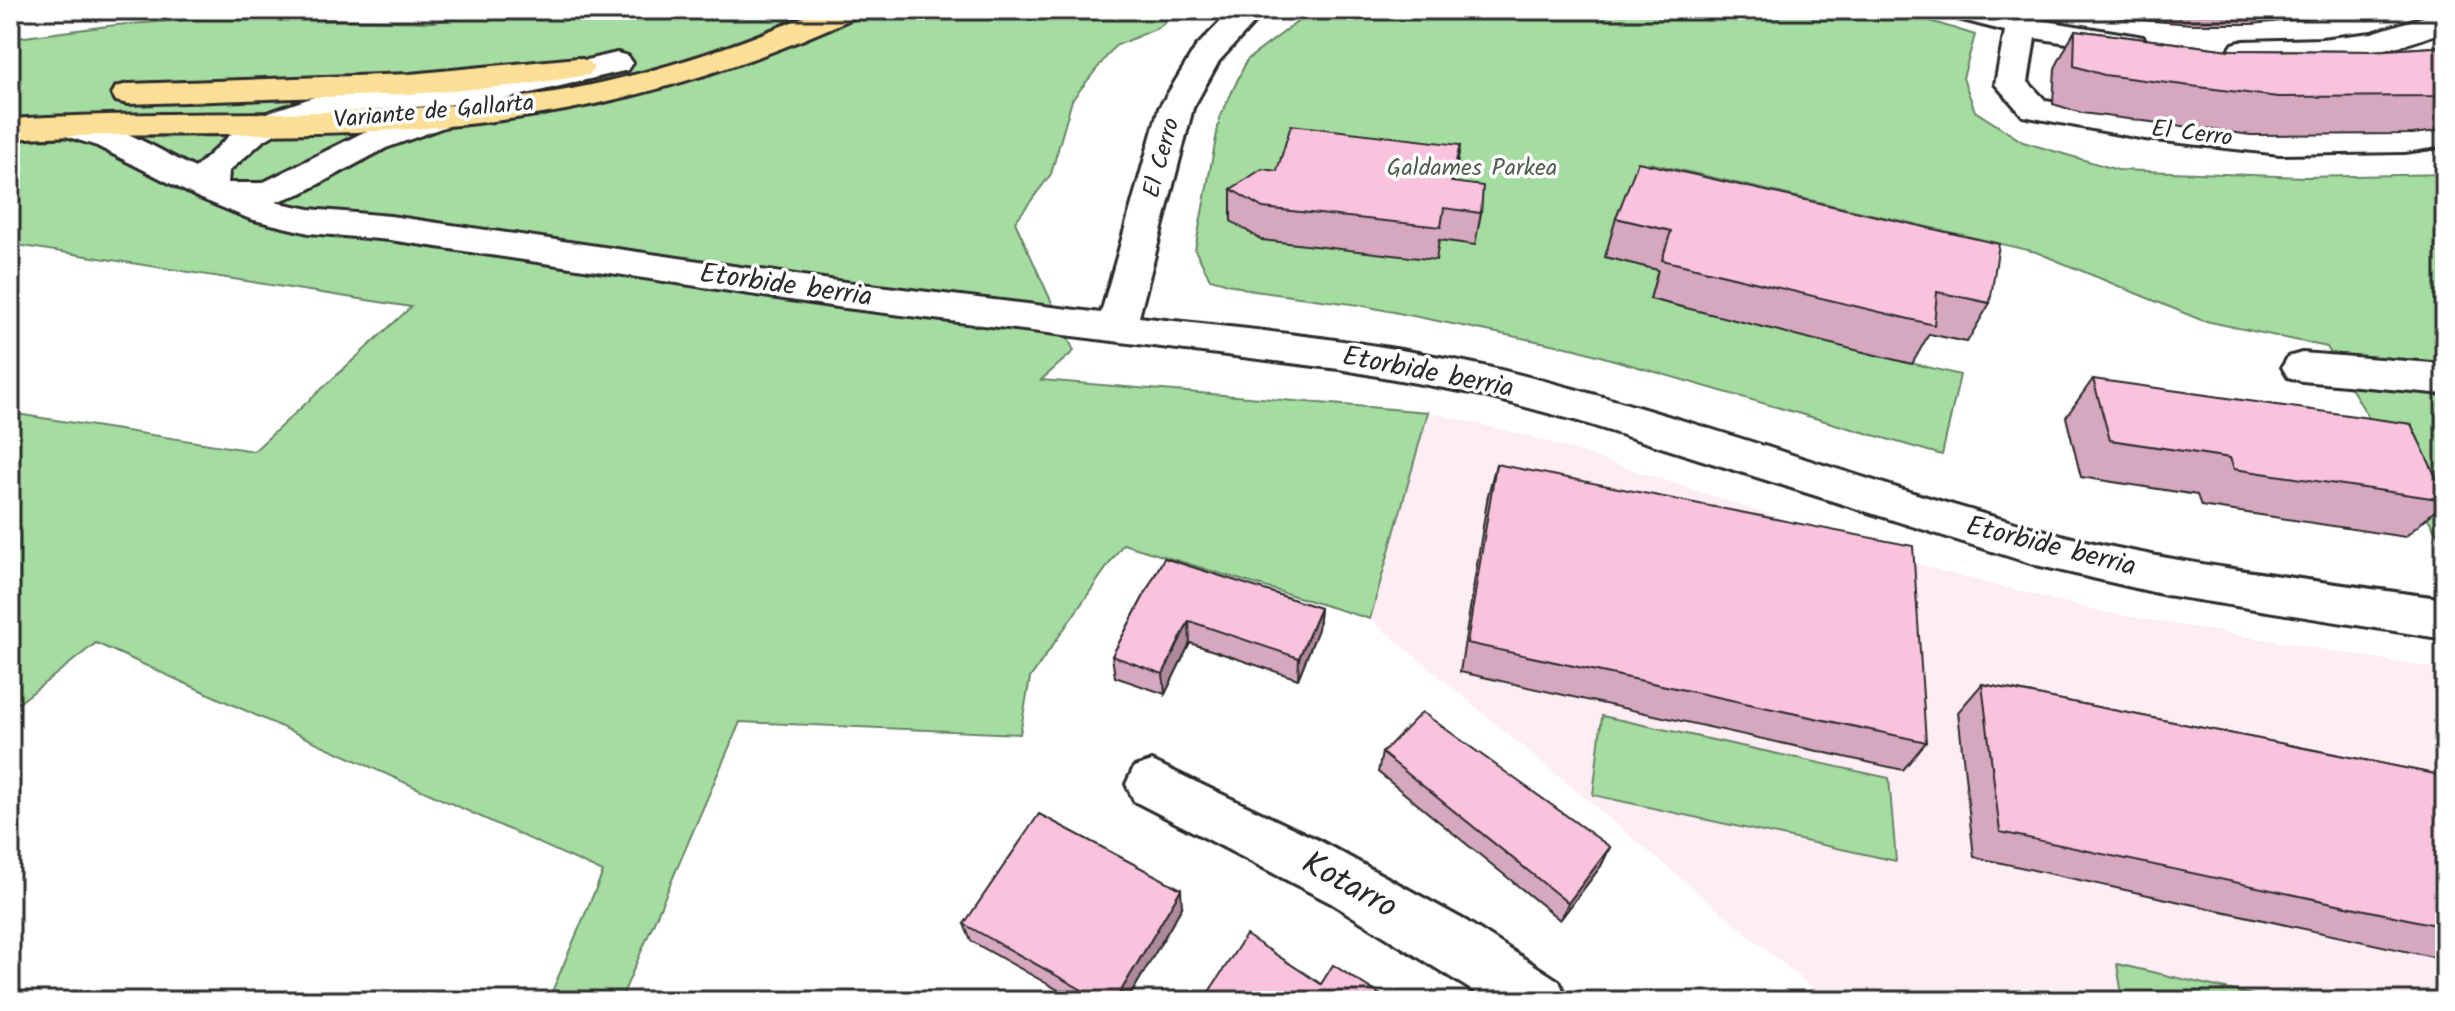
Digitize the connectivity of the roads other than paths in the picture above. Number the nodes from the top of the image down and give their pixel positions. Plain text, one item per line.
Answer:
1 (803, 10) edge
2 (844, 10) edge
3 (1251, 10) edge
4 (1962, 10) edge
5 (2024, 18) edge
6 (2445, 19) edge
7 (2166, 48) edge
8 (2211, 52) edge
9 (617, 63) junction
10 (218, 91) junction
11 (10, 101) edge
12 (446, 115) junction
13 (287, 120) junction
14 (68, 126) junction
15 (10, 129) edge
16 (2445, 136) edge
17 (325, 167) junction
18 (220, 193) junction
19 (390, 228) junction
20 (1116, 329) junction
21 (2302, 367) dead end
22 (2445, 379) edge
23 (2445, 619) edge
24 (1152, 784) dead end
25 (1539, 1001) edge

1 - 9 main road, Variante de Gallarta
2 - 12 main road, Variante de Gallarta
3 - 20 street, El Cerro
4 - 5 street
5 - 7 street
5 - 16 street, El Cerro
6 - 8 street
9 - 10 main road, Variante de Gallarta
9 - 13 street
10 - 11 main road, Variante de Gallarta
10 - 13 street
12 - 13 main road, Variante de Gallarta
12 - 17 street
13 - 14 main road, Variante de Gallarta
13 - 17 street, Etorbide berria
13 - 18 street
14 - 15 main road, Variante de Gallarta
14 - 18 street, Etorbide berria
17 - 18 street
17 - 19 street, Etorbide berria
18 - 19 street, Etorbide berria
19 - 20 street, Etorbide berria
20 - 23 street, Etorbide berria
21 - 22 street
24 - 25 street, Kotarro

